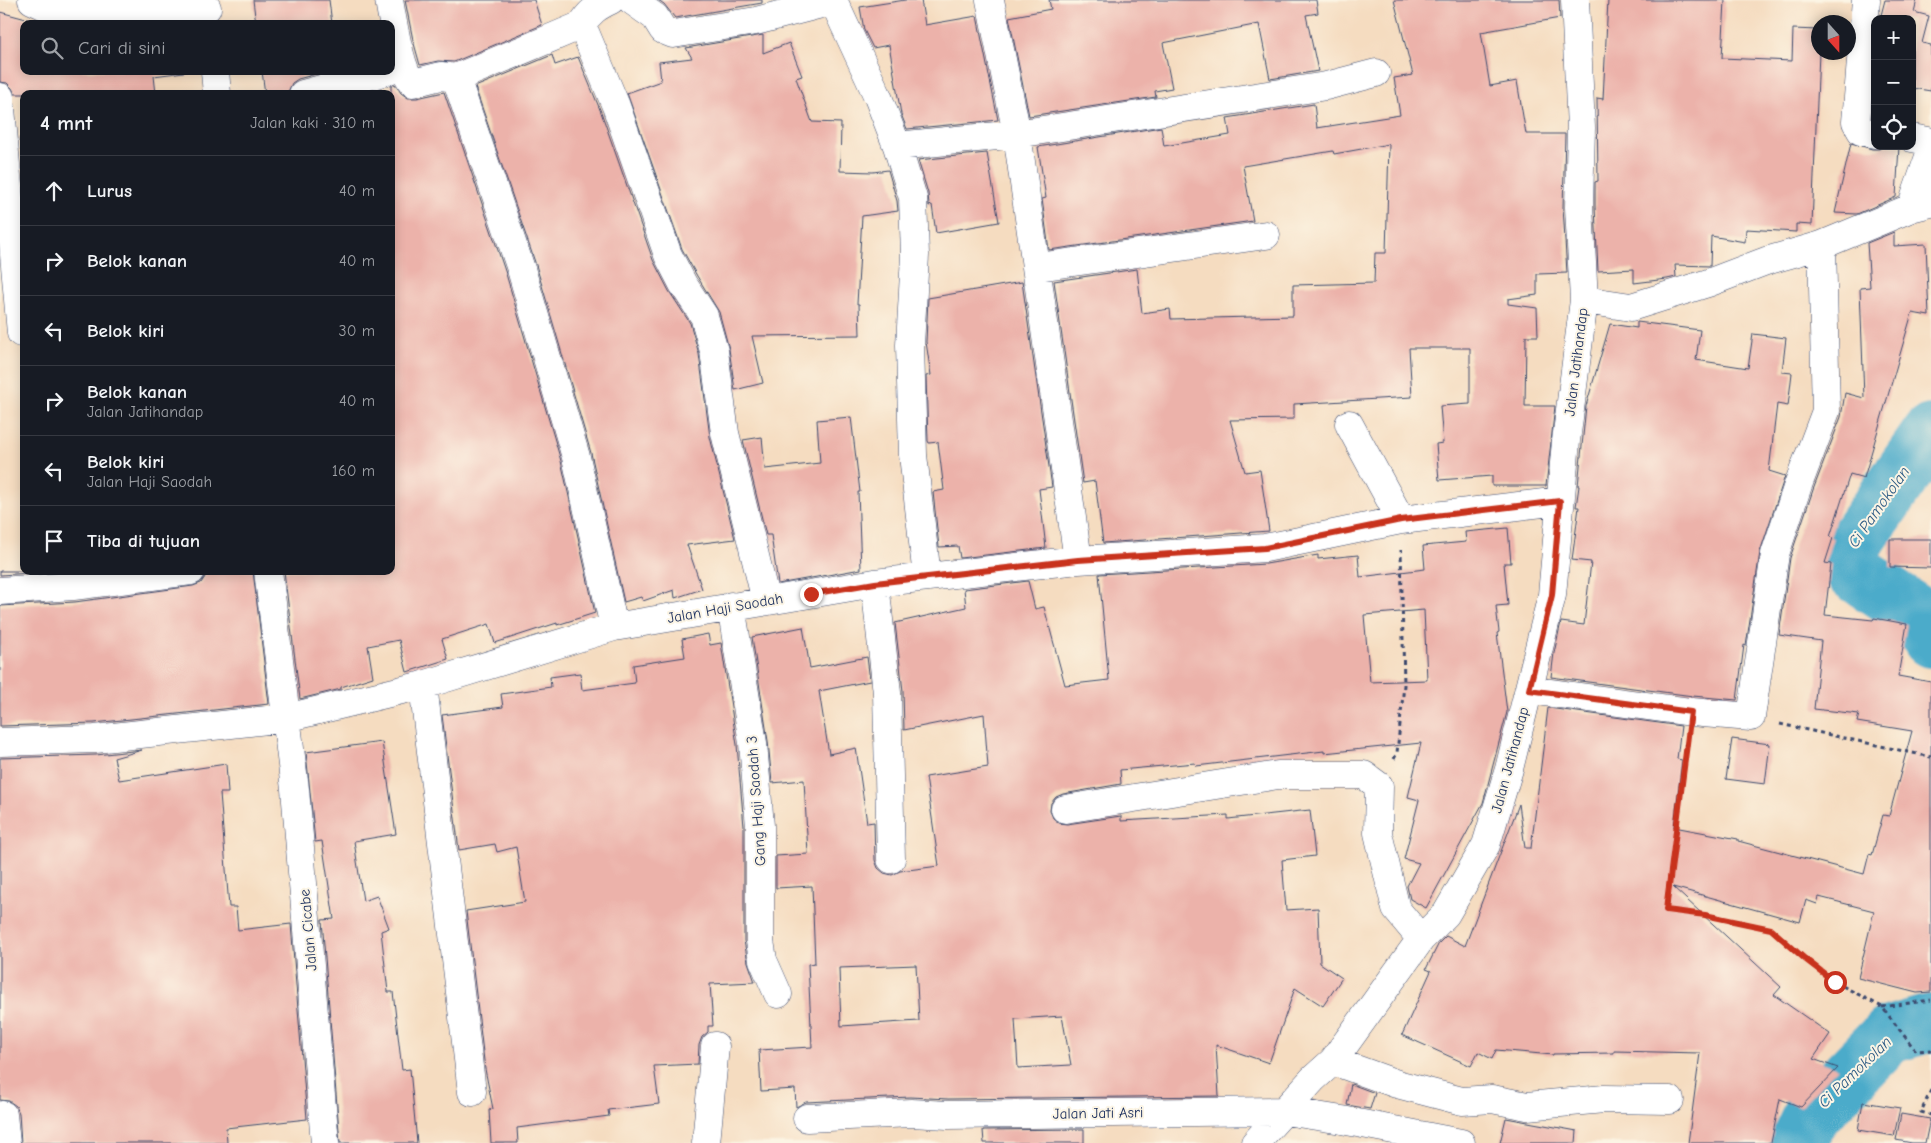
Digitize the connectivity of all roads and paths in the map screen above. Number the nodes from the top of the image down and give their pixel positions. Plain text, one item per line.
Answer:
1 (32, 0) edge
2 (389, 0) edge
3 (611, 0) edge
4 (631, 0) edge
5 (833, 0) edge
6 (990, 0) edge
7 (1575, 0) edge
8 (1866, 0) edge
9 (208, 10) edge
10 (390, 20) edge
11 (582, 25) junction
12 (395, 70) edge
13 (1376, 73) dead end
14 (215, 75) edge
15 (372, 75) edge
16 (456, 78) junction
17 (217, 90) edge
18 (318, 90) edge
19 (0, 97) edge
20 (1871, 133) edge
21 (1017, 134) junction
22 (1916, 139) edge
23 (1931, 145) edge
24 (897, 146) junction
25 (1931, 151) edge
26 (1924, 205) edge
27 (1266, 235) dead end
28 (1822, 245) junction
29 (1038, 267) junction
30 (1584, 300) junction
31 (15, 334) edge
32 (1349, 424) dead end
33 (1560, 501) junction
34 (1401, 520) junction
35 (1078, 560) junction
36 (160, 575) edge
37 (268, 575) edge
38 (927, 577) junction
39 (875, 583) junction
40 (0, 591) edge
41 (766, 601) junction
42 (731, 606) junction
43 (614, 627) junction
44 (423, 685) junction
45 (1529, 690) junction
46 (1691, 712) junction
47 (1751, 717) junction
48 (286, 718) junction
49 (0, 742) edge
50 (1931, 758) edge
51 (1379, 786) junction
52 (1065, 809) dead end
53 (891, 859) dead end
54 (1421, 939) junction
55 (778, 994) dead end
56 (1931, 1000) edge
57 (1882, 1007) junction
58 (715, 1046) dead end
59 (1931, 1050) edge
60 (1333, 1061) junction
61 (1931, 1090) edge
62 (472, 1092) dead end
63 (1670, 1100) dead end
64 (1285, 1111) junction
65 (3, 1115) dead end
66 (1931, 1115) edge
67 (807, 1118) dead end
68 (6, 1143) edge
69 (325, 1143) edge
70 (706, 1143) edge
71 (1255, 1143) edge
72 (1462, 1143) edge

1 - 9 street
2 - 10 street
3 - 11 street
4 - 5 street
5 - 24 street
6 - 21 street
7 - 30 street, Jalan Jatihandap
8 - 20 street
11 - 16 street
11 - 41 street
12 - 16 street
13 - 21 street
14 - 17 street
15 - 18 street
16 - 43 street
19 - 31 street
21 - 24 street
21 - 29 street
22 - 23 street
24 - 38 street
25 - 26 street
26 - 28 street
27 - 29 street
28 - 30 street
28 - 47 street
29 - 35 street
30 - 33 street, Jalan Jatihandap
32 - 34 street
33 - 34 street, Jalan Haji Saodah
33 - 45 street, Jalan Jatihandap
34 - 35 street, Jalan Haji Saodah
34 - 51 path
35 - 38 street, Jalan Haji Saodah
36 - 40 street
37 - 48 street, Jalan Cicabe
38 - 39 street, Jalan Haji Saodah
39 - 41 street, Jalan Haji Saodah
39 - 53 street
41 - 42 street, Jalan Haji Saodah
42 - 43 street, Jalan Haji Saodah
42 - 55 street, Gang Haji Saodah 3
43 - 44 street, Jalan Haji Saodah
44 - 48 street, Jalan Haji Saodah
44 - 62 street
45 - 46 street
45 - 54 street, Jalan Jatihandap
46 - 47 street
46 - 57 path
47 - 50 path
48 - 49 street, Jalan Haji Saodah
48 - 69 street, Jalan Cicabe
51 - 52 street
51 - 54 street
54 - 60 street, Jalan Jatihandap
56 - 57 path
57 - 59 path
58 - 70 street
60 - 63 street
60 - 64 street, Jalan Jatihandap
61 - 66 path
64 - 67 street, Jalan Jati Asri
64 - 71 street, Jalan Jatihandap
64 - 72 street, Jalan Jati Asri
65 - 68 street

